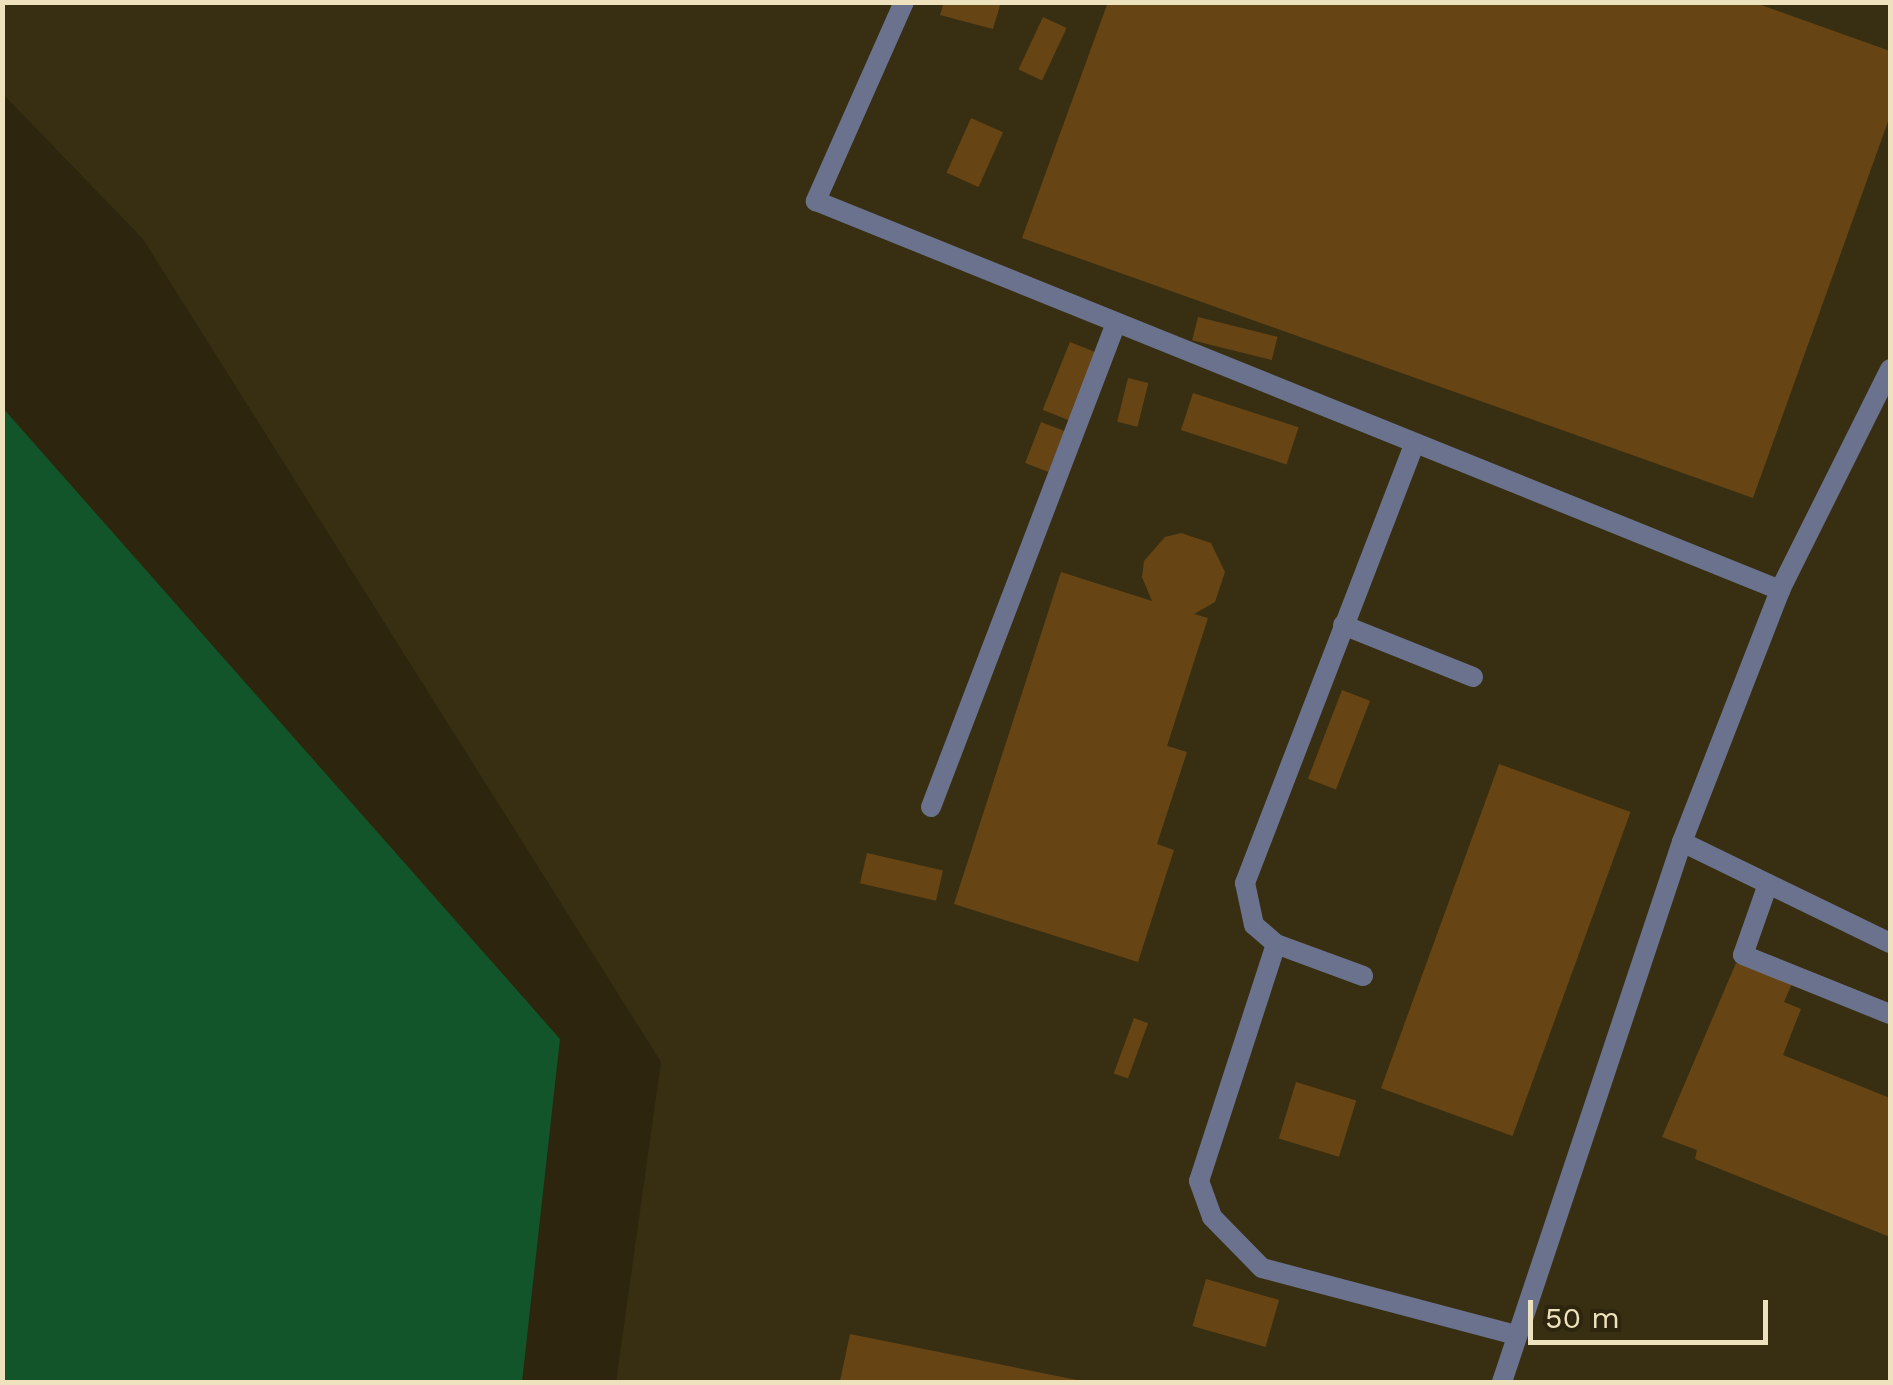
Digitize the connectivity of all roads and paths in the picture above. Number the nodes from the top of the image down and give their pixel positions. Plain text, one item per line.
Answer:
1 (904, 2) edge
2 (1116, 323) junction
3 (1890, 370) edge
4 (1414, 445) junction
5 (1780, 590) junction
6 (1343, 624) junction
7 (1473, 677) dead end
8 (931, 807) dead end
9 (1682, 842) junction
10 (1768, 884) junction
11 (1890, 943) edge
12 (1276, 944) junction
13 (1363, 976) dead end
14 (1890, 1014) edge
15 (1516, 1335) junction
16 (1502, 1382) edge

1 - 2 street
2 - 4 street
2 - 8 street
3 - 5 street
4 - 5 street
4 - 6 street
5 - 9 street
6 - 7 street
6 - 12 street
9 - 10 street
9 - 15 street
10 - 11 street
10 - 14 street
12 - 13 street
12 - 15 street
15 - 16 street

